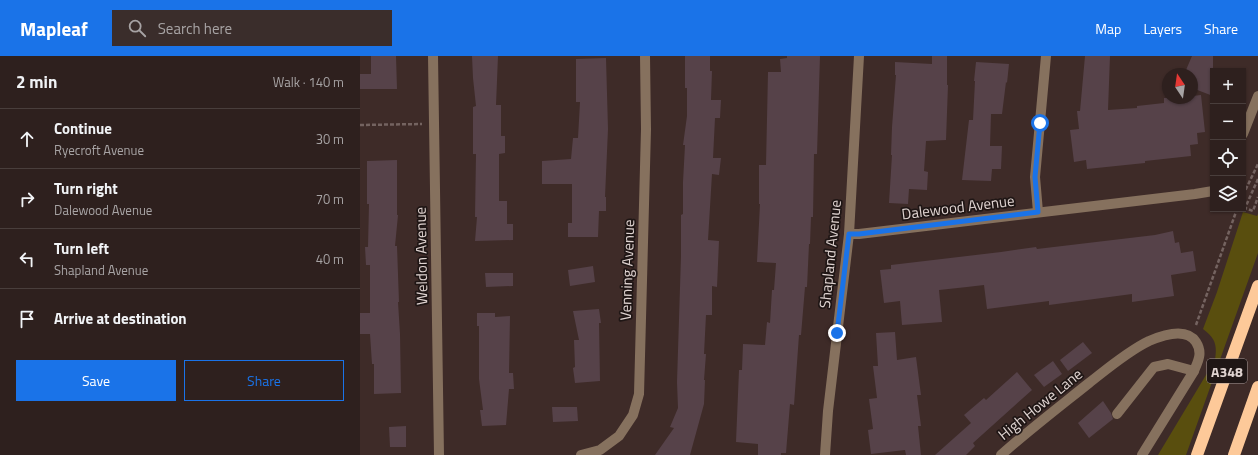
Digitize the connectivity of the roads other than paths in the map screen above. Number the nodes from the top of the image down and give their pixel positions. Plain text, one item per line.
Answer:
1 (433, 56) edge
2 (645, 56) edge
3 (858, 56) edge
4 (1046, 56) edge
5 (1258, 96) edge
6 (1246, 126) edge
7 (1210, 191) edge
8 (1038, 212) junction
9 (849, 234) junction
10 (1258, 286) edge
11 (1194, 371) junction
12 (1258, 387) edge
13 (1117, 414) dead end
14 (439, 455) edge
15 (581, 455) edge
16 (825, 455) edge
17 (1001, 455) edge
18 (1142, 455) edge
19 (1197, 455) edge
20 (1234, 455) edge

1 - 14 street, Weldon Avenue
2 - 15 street, Venning Avenue
3 - 9 street, Shapland Avenue
4 - 8 street
5 - 6 street
7 - 8 street, Dalewood Avenue
8 - 9 street, Dalewood Avenue
9 - 16 street, Shapland Avenue
10 - 19 highway, A348
11 - 13 street
11 - 17 street, High Howe Lane
11 - 18 street
12 - 20 highway, A348

